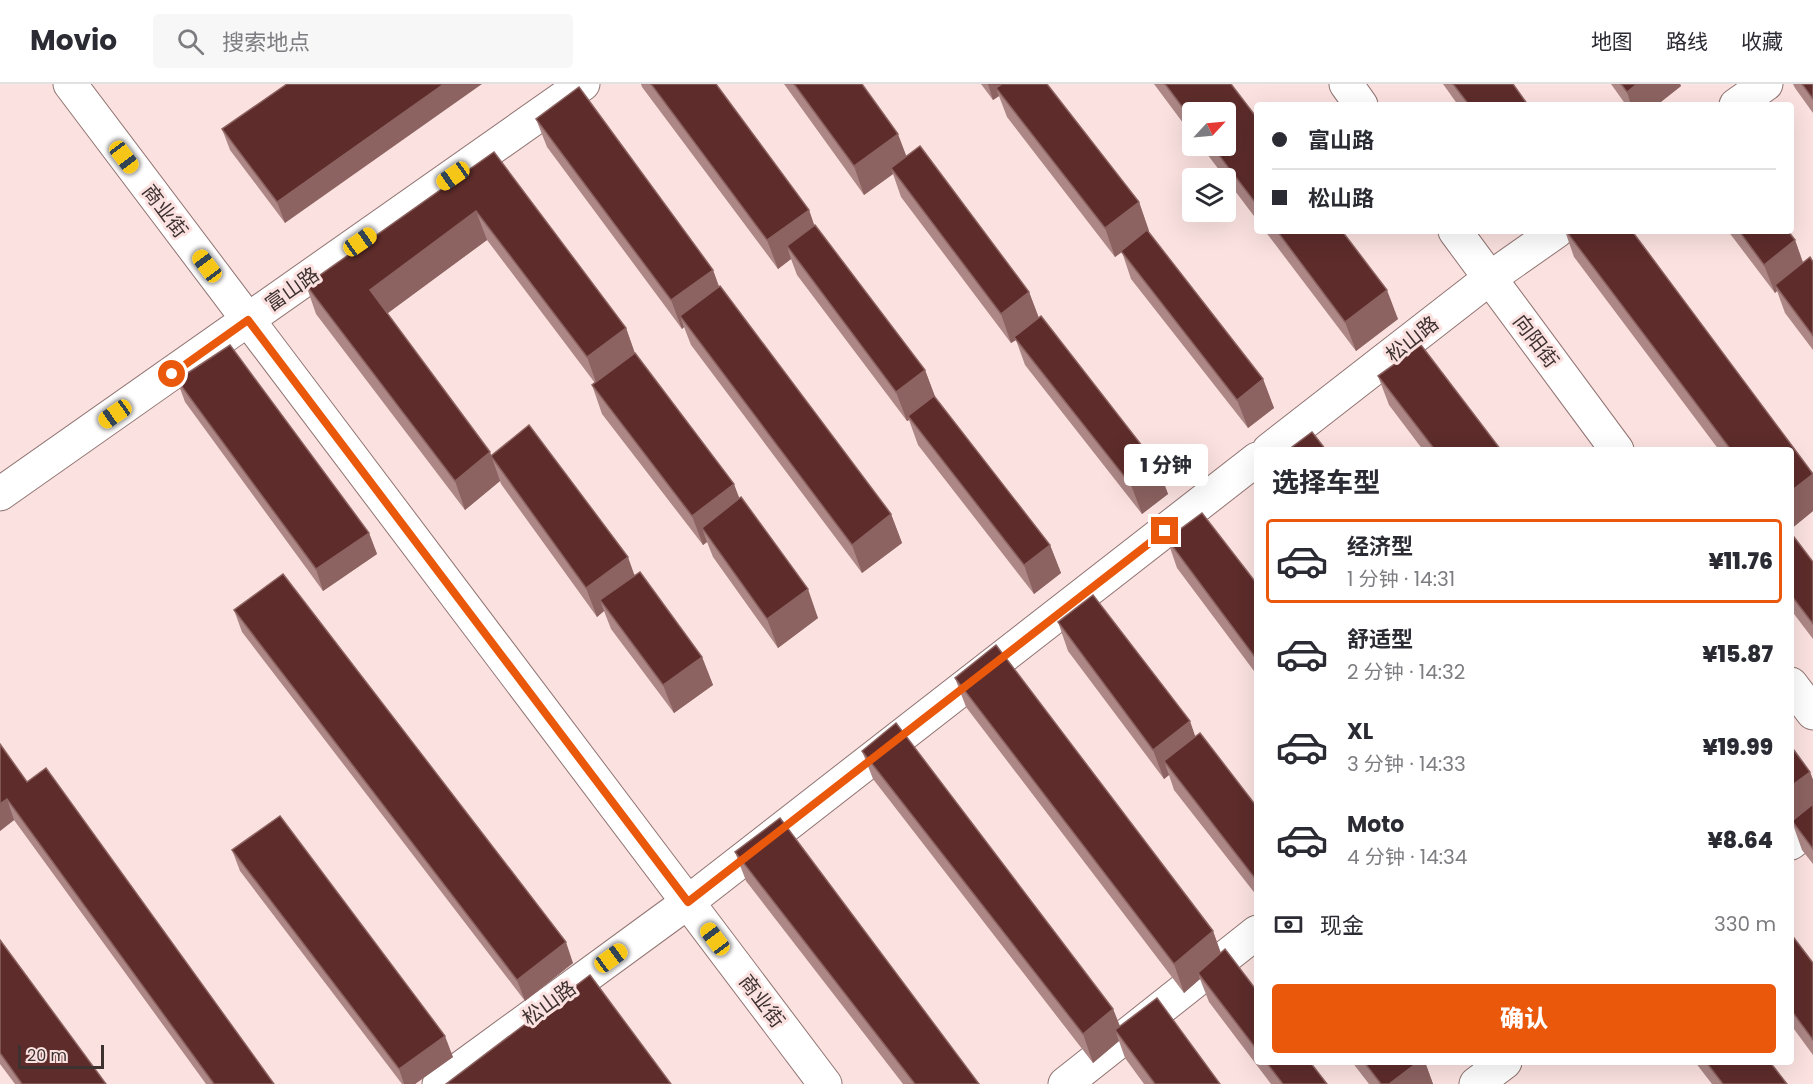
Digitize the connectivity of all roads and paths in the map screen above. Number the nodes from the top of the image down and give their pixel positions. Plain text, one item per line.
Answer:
1 (70, 84) edge
2 (583, 84) edge
3 (1346, 84) edge
4 (1766, 84) edge
5 (1359, 102) edge
6 (1740, 102) edge
7 (1457, 234) edge
8 (1553, 234) edge
9 (1490, 278) junction
10 (248, 320) junction
11 (1273, 447) edge
12 (1615, 447) edge
13 (1254, 461) edge
14 (0, 494) edge
15 (1794, 688) edge
16 (1813, 713) edge
17 (1813, 826) edge
18 (1794, 841) edge
19 (688, 902) junction
20 (1254, 934) edge
21 (1501, 1065) edge
22 (439, 1084) edge
23 (825, 1084) edge
24 (1065, 1084) edge
25 (1476, 1084) edge

1 - 10 street, 商业街
2 - 10 street, 富山路
3 - 5 street
4 - 6 street
7 - 9 street, 向阳街
8 - 9 street, 松山路
9 - 11 street, 松山路
9 - 12 street, 向阳街
10 - 14 street, 富山路
10 - 19 street, 商业街
13 - 19 street, 松山路
15 - 16 street
17 - 18 street
19 - 22 street, 松山路
19 - 23 street, 商业街
20 - 24 street
21 - 25 street

